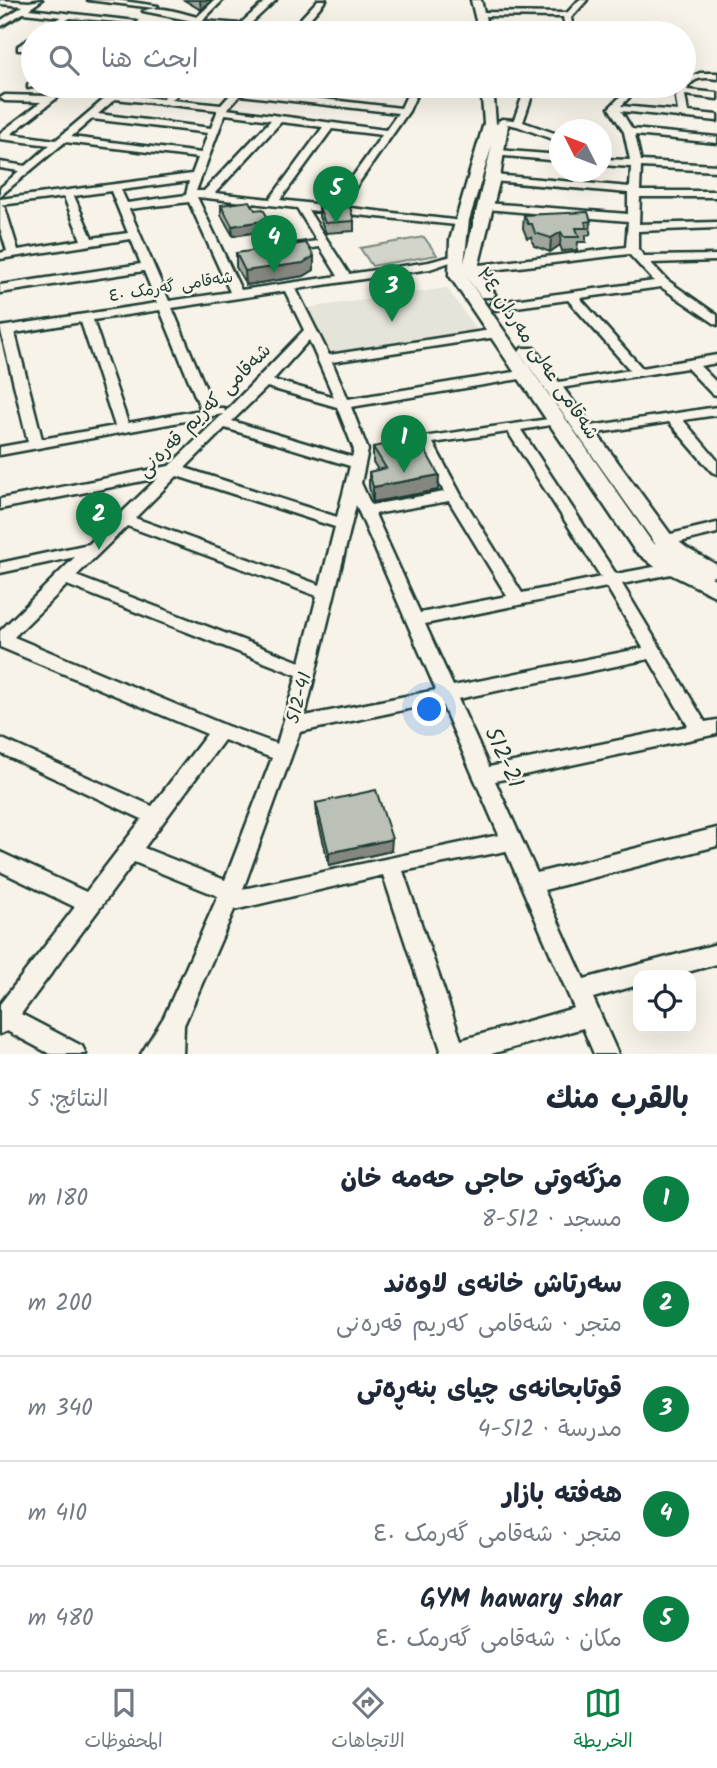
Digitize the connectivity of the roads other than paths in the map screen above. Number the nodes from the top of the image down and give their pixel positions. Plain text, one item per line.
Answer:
1 (92, 0) edge
2 (219, 0) edge
3 (272, 0) edge
4 (322, 0) edge
5 (467, 0) edge
6 (476, 0) edge
7 (583, 0) edge
8 (0, 2) edge
9 (35, 2) edge
10 (154, 6) edge
11 (186, 6) dead end
12 (22, 11) junction
13 (480, 14) junction
14 (69, 15) junction
15 (569, 15) junction
16 (4, 19) edge
17 (199, 20) junction
18 (60, 21) edge
19 (132, 21) joint
20 (205, 21) edge
21 (249, 21) edge
22 (303, 21) edge
23 (472, 21) edge
24 (481, 21) edge
25 (566, 21) edge
26 (0, 25) edge
27 (696, 76) edge
28 (717, 76) edge
29 (21, 90) edge
30 (696, 94) edge
31 (717, 96) edge
32 (111, 98) edge
33 (130, 98) edge
34 (168, 98) edge
35 (232, 98) edge
36 (307, 98) edge
37 (410, 98) edge
38 (488, 98) edge
39 (501, 98) edge
40 (525, 98) edge
41 (624, 98) edge
42 (682, 98) edge
43 (3, 99) edge
44 (50, 99) joint
45 (164, 102) junction
46 (614, 108) junction
47 (222, 110) junction
48 (404, 111) junction
49 (684, 115) junction
50 (89, 116) junction
51 (717, 118) edge
52 (277, 120) junction
53 (510, 123) junction
54 (329, 126) junction
55 (214, 131) junction
56 (629, 132) junction
57 (388, 133) junction
58 (2, 136) edge
59 (549, 136) edge
60 (717, 140) edge
61 (60, 141) junction
62 (498, 153) junction
63 (204, 156) junction
64 (549, 157) edge
65 (612, 158) edge
66 (612, 162) edge
67 (630, 163) junction
68 (0, 166) edge
69 (717, 168) edge
70 (27, 169) junction
71 (196, 177) junction
72 (493, 178) junction
73 (114, 187) junction
74 (633, 192) junction
75 (0, 193) edge
76 (68, 193) junction
77 (717, 194) edge
78 (191, 195) junction
79 (206, 195) junction
80 (0, 202) edge
81 (273, 202) junction
82 (300, 205) junction
83 (121, 207) junction
84 (476, 207) junction
85 (0, 208) edge
86 (335, 209) junction
87 (633, 223) junction
88 (717, 225) edge
89 (134, 236) junction
90 (88, 242) junction
91 (324, 243) junction
92 (272, 250) edge
93 (632, 250) junction
94 (13, 254) junction
95 (0, 256) edge
96 (233, 256) dead end
97 (220, 258) junction
98 (717, 258) edge
99 (641, 260) junction
100 (461, 264) junction
101 (146, 267) junction
102 (345, 277) junction
103 (663, 283) junction
104 (288, 286) junction
105 (0, 289) edge
106 (237, 294) junction
107 (571, 296) junction
108 (164, 306) junction
109 (495, 306) junction
110 (86, 318) junction
111 (717, 321) edge
112 (311, 330) junction
113 (4, 331) edge
114 (497, 333) junction
115 (717, 359) edge
116 (323, 360) junction
117 (691, 364) junction
118 (639, 372) junction
119 (526, 374) junction
120 (264, 382) junction
121 (552, 387) junction
122 (717, 391) edge
123 (343, 404) junction
124 (238, 407) junction
125 (717, 411) edge
126 (209, 412) junction
127 (672, 417) junction
128 (557, 420) junction
129 (222, 423) junction
130 (512, 427) junction
131 (124, 428) junction
132 (584, 431) junction
133 (425, 441) junction
134 (36, 444) junction
135 (0, 451) edge
136 (366, 458) junction
137 (715, 464) edge
138 (174, 470) junction
139 (453, 495) junction
140 (0, 505) edge
141 (364, 510) junction
142 (124, 519) junction
143 (342, 524) junction
144 (717, 528) edge
145 (664, 541) junction
146 (95, 548) junction
147 (0, 568) edge
148 (675, 568) junction
149 (717, 573) edge
150 (65, 578) junction
151 (612, 581) junction
152 (717, 589) edge
153 (325, 593) junction
154 (517, 600) junction
155 (415, 620) junction
156 (1, 640) edge
157 (654, 652) junction
158 (307, 673) junction
159 (450, 693) junction
160 (293, 726) junction
161 (709, 729) edge
162 (220, 732) junction
163 (0, 745) edge
164 (283, 754) junction
165 (484, 776) junction
166 (156, 817) junction
167 (717, 837) edge
168 (513, 841) junction
169 (130, 852) junction
170 (0, 861) edge
171 (390, 865) junction
172 (531, 884) junction
173 (229, 897) junction
174 (90, 904) junction
175 (717, 954) edge
176 (579, 991) junction
177 (590, 1015) junction
178 (1, 1019) edge
179 (172, 1025) junction
180 (74, 1054) edge
181 (153, 1054) edge
182 (171, 1054) edge
183 (453, 1054) edge
184 (606, 1054) edge

1 - 10 street
2 - 17 street
3 - 21 street
4 - 22 street
5 - 23 main road
6 - 13 main road
7 - 15 street
8 - 9 street
9 - 12 street
10 - 17 street
10 - 19 street
11 - 17 street
12 - 14 street
12 - 16 street
13 - 15 street
13 - 24 main road
14 - 18 street
14 - 19 street
15 - 25 street
16 - 26 street
17 - 20 street
27 - 28 street
29 - 43 street
30 - 31 street
32 - 50 street
33 - 45 street
34 - 45 street
35 - 47 street
36 - 48 street
37 - 48 street
38 - 84 main road, شەقامی عەلی مەردان ٣٤
39 - 53 main road, شەقامی عەلی مەردان ٣٤
40 - 53 street
41 - 46 street
42 - 49 street
43 - 44 street
44 - 58 street
45 - 47 street
46 - 49 street
46 - 56 street
47 - 52 street
47 - 55 street
48 - 57 street
49 - 51 street
50 - 55 street
50 - 61 street
52 - 54 street
52 - 79 street
53 - 59 street
53 - 62 main road, شەقامی عەلی مەردان ٣٤
54 - 57 street
54 - 81 street
55 - 63 street
56 - 60 street
56 - 67 street
57 - 86 street
58 - 61 street
61 - 63 street
61 - 70 street
62 - 64 street
62 - 72 main road, شەقامی عەلی مەردان ٣٤
63 - 71 street
65 - 67 street
66 - 67 street
67 - 69 street
67 - 74 street
68 - 70 street
70 - 75 street
71 - 73 street
71 - 78 street
72 - 74 street
72 - 84 main road, شەقامی عەلی مەردان ٣٤
73 - 76 street
73 - 83 street
74 - 77 street
74 - 87 street
76 - 80 street
76 - 90 street
78 - 79 street
78 - 83 street
78 - 97 street
79 - 81 street
81 - 82 street
82 - 86 street
82 - 91 street
83 - 89 street
84 - 86 street
84 - 87 street
84 - 100 main road, شەقامی عەلی مەردان ٣٤
84 - 100 main road, شەقامی عەلی مەردان ٣٤
85 - 94 street
87 - 88 street
87 - 93 street
89 - 90 street
89 - 101 street
90 - 94 street
91 - 92 street
91 - 102 street
93 - 99 street
93 - 100 street, شەقامی گەرمک ٤٠
94 - 95 street
96 - 97 street
97 - 106 street
98 - 99 street
99 - 103 street
100 - 102 street, شەقامی گەرمک ٤٠
100 - 109 main road, شەقامی عەلی مەردان ٣٤
100 - 114 main road, شەقامی عەلی مەردان ٣٤
101 - 105 street
101 - 108 street
102 - 104 street, شەقامی گەرمک ٤٠
103 - 107 street
103 - 111 street
104 - 106 street, شەقامی گەرمک ٤٠
104 - 112 street
106 - 108 street, شەقامی گەرمک ٤٠
107 - 109 street
107 - 118 street
108 - 110 street, شەقامی گەرمک ٤٠
108 - 126 street
109 - 121 main road, شەقامی عەلی مەردان ٣٤
110 - 113 street, شەقامی گەرمک ٤٠
110 - 131 street
112 - 116 street
112 - 120 street, شەقامی کەریم قەرەنی
113 - 134 street
114 - 116 street
114 - 119 main road, شەقامی عەلی مەردان ٣٤
115 - 117 street
116 - 123 street
117 - 118 street
117 - 122 street
118 - 121 street
119 - 123 street
119 - 128 main road, شەقامی عەلی مەردان ٣٤
120 - 123 street
120 - 124 street, شەقامی کەریم قەرەنی
121 - 132 main road, شەقامی عەلی مەردان ٣٤
123 - 136 street
124 - 126 street
124 - 129 street, شەقامی کەریم قەرەنی
125 - 127 street
126 - 131 street
127 - 132 street
127 - 137 street
128 - 130 street
128 - 148 main road, شەقامی عەلی مەردان ٣٤
129 - 136 street
129 - 138 street, شەقامی کەریم قەرەنی
130 - 133 street
130 - 151 street
131 - 134 street
132 - 145 main road, شەقامی عەلی مەردان ٣٤
133 - 136 street
133 - 139 street
134 - 135 street
136 - 141 street, 512-21
136 - 143 street, 512-41
138 - 140 street
138 - 142 street, شەقامی کەریم قەرەنی
138 - 143 street
139 - 141 street
139 - 154 street
141 - 155 street, 512-21
142 - 146 street, شەقامی کەریم قەرەنی
142 - 153 street
143 - 153 street, 512-41
144 - 145 street
145 - 149 main road, شەقامی عەلی مەردان ٣٤
146 - 147 street
146 - 150 street, شەقامی کەریم قەرەنی
148 - 151 street
148 - 152 main road, شەقامی عەلی مەردان ٣٤
150 - 156 street, شەقامی کەریم قەرەنی
150 - 158 street
151 - 154 street
151 - 157 street
153 - 158 street, 512-41
154 - 155 street
155 - 159 street, 512-21
156 - 162 street
157 - 159 street
157 - 161 street
158 - 160 street, 512-41
159 - 160 street
159 - 165 street, 512-21
160 - 164 street, 512-41
161 - 165 street
162 - 164 street
162 - 166 street
163 - 166 street
164 - 173 street, 512-41
165 - 168 street, 512-21
166 - 169 street
167 - 172 street
168 - 171 street
168 - 172 street, 512-21
169 - 173 street
169 - 174 street
170 - 174 street
171 - 173 street
171 - 183 street
172 - 176 street, 512-21
173 - 179 street, 512-41
174 - 178 street
175 - 176 street
176 - 177 street, 512-21
177 - 183 street
177 - 184 street, 512-21
178 - 180 street
179 - 181 street, 512-41
179 - 182 street

